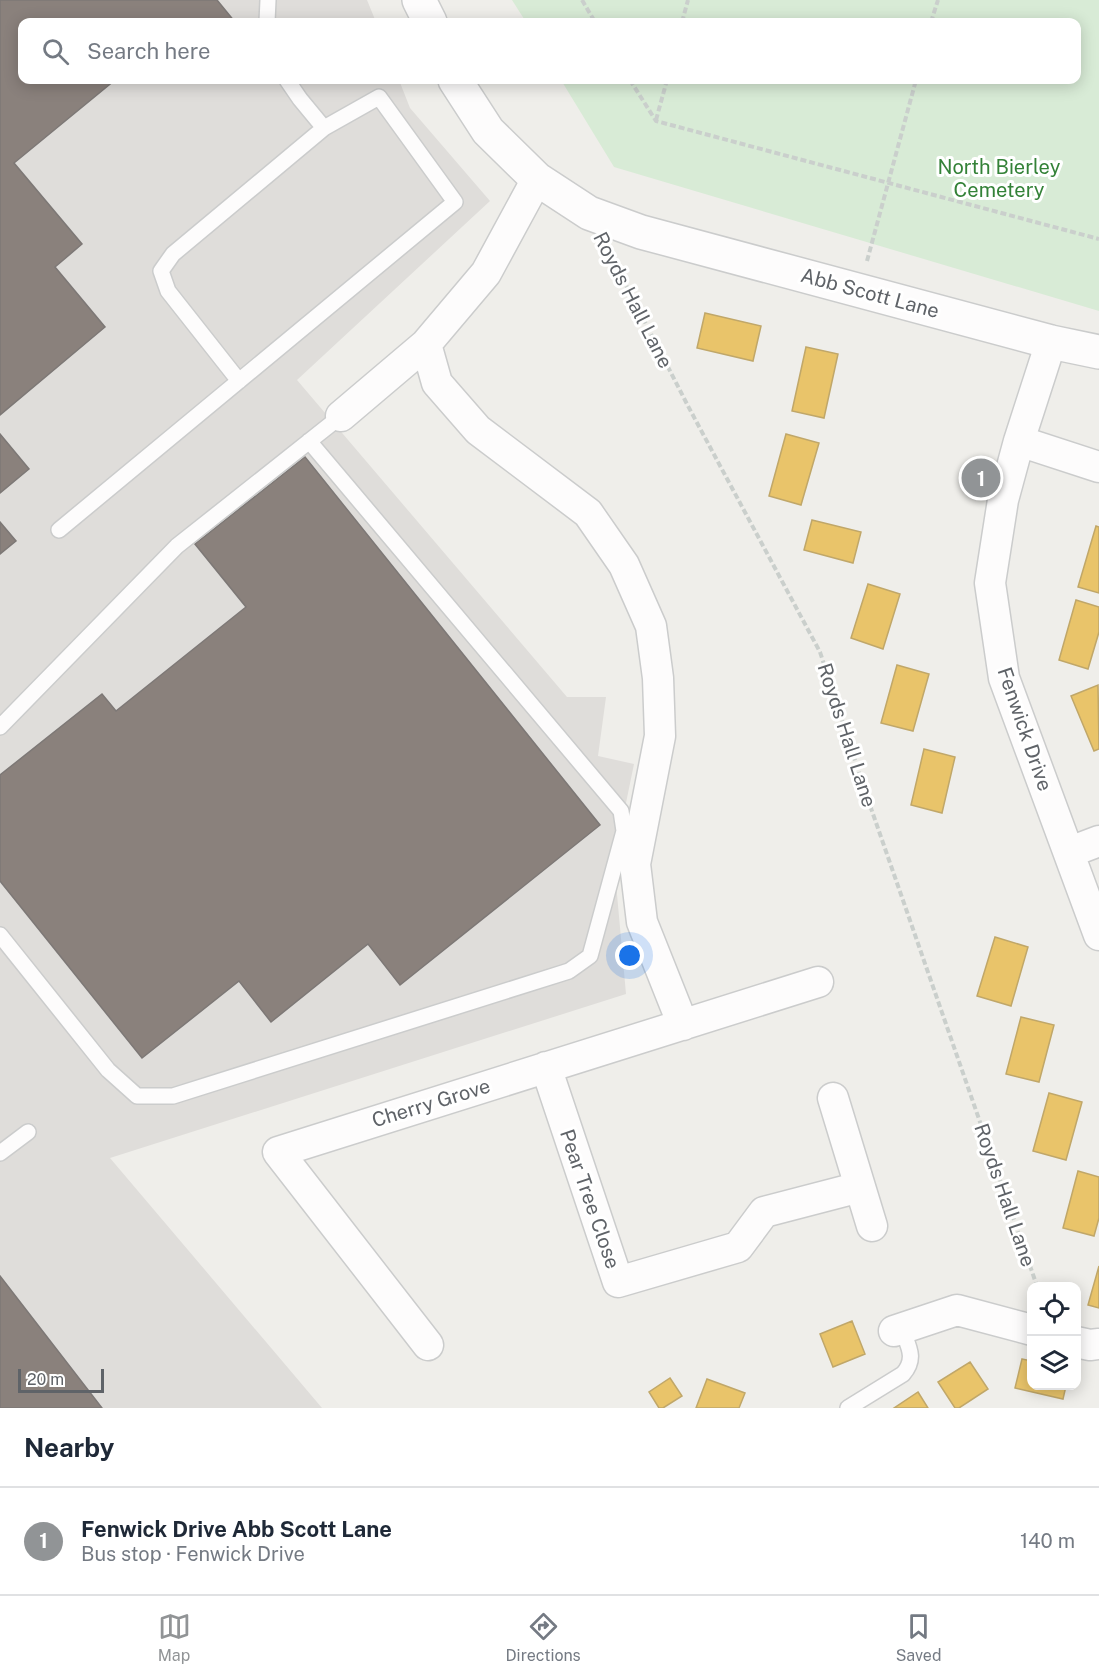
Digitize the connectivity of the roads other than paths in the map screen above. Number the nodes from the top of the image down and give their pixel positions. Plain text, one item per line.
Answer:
1 (268, 0) edge
2 (419, 0) edge
3 (267, 18) edge
4 (428, 18) edge
5 (291, 84) edge
6 (458, 84) edge
7 (324, 128) junction
8 (537, 179) junction
9 (641, 232) joint
10 (1051, 342) junction
11 (426, 344) junction
12 (1099, 352) edge
13 (239, 381) junction
14 (341, 416) joint
15 (309, 441) junction
16 (1019, 441) junction
17 (1099, 467) edge
18 (59, 530) dead end
19 (0, 727) edge
20 (1099, 841) edge
21 (1070, 852) junction
22 (0, 935) edge
23 (1099, 935) edge
24 (818, 981) dead end
25 (683, 1025) junction
26 (546, 1067) junction
27 (833, 1098) dead end
28 (28, 1132) dead end
29 (0, 1153) edge
30 (860, 1187) junction
31 (872, 1226) dead end
32 (1027, 1329) edge
33 (898, 1330) joint
34 (1081, 1343) edge
35 (1099, 1344) edge
36 (428, 1345) dead end
37 (848, 1408) edge

1 - 3 lane
2 - 4 street
5 - 7 lane
6 - 8 street, Royds Hall Lane
7 - 13 lane
7 - 13 lane
8 - 9 street, Royds Hall Lane
8 - 11 street
9 - 10 street, Abb Scott Lane
10 - 12 street, Abb Scott Lane
10 - 16 street, Fenwick Drive
11 - 14 street
11 - 25 street
13 - 18 lane
14 - 15 lane
15 - 19 lane
15 - 22 lane
16 - 17 street
16 - 21 street, Fenwick Drive
20 - 21 street
21 - 23 street, Fenwick Drive
24 - 25 street, Cherry Grove
25 - 26 street, Cherry Grove
26 - 30 street, Pear Tree Close
26 - 36 street, Cherry Grove
27 - 30 street
28 - 29 lane
30 - 31 street
32 - 33 street
33 - 37 lane
34 - 35 street

